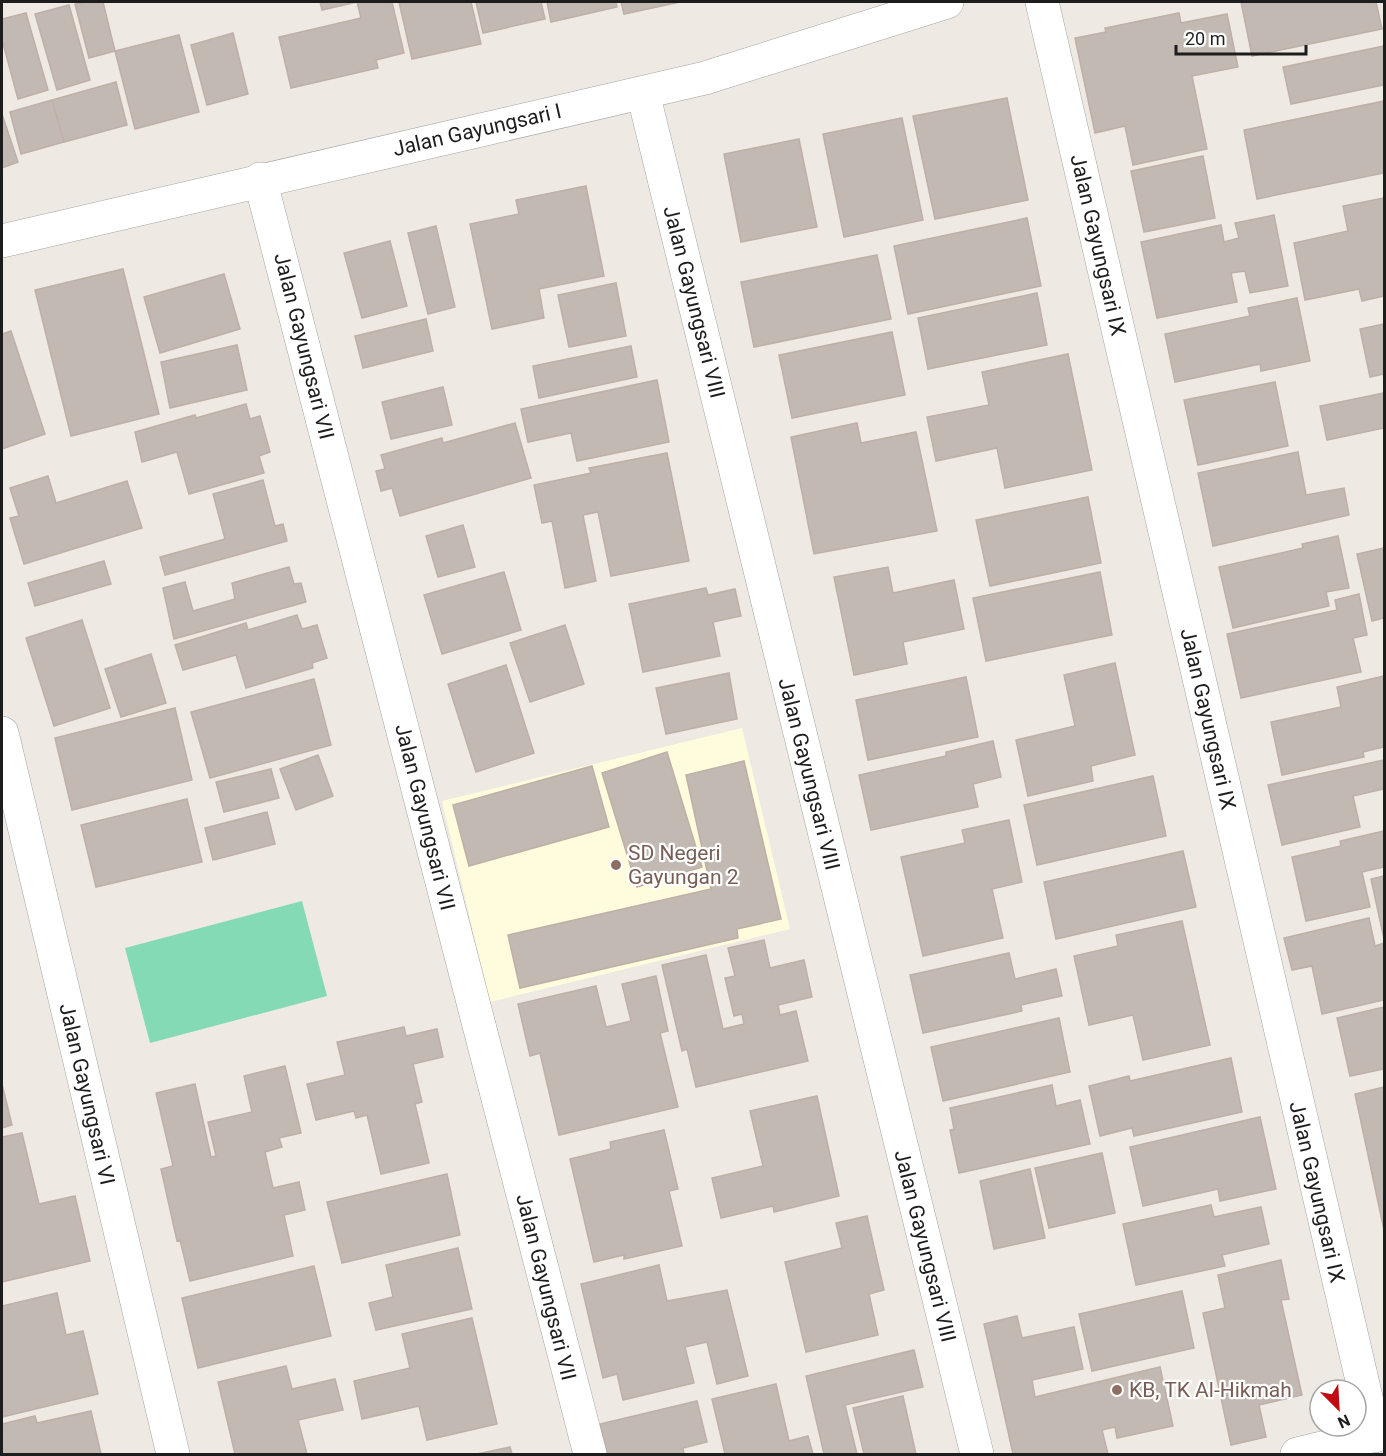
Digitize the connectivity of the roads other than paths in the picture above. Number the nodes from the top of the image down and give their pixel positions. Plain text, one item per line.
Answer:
1 (947, 2) edge
2 (1042, 2) edge
3 (643, 93) junction
4 (260, 179) junction
5 (2, 241) edge
6 (2, 733) edge
7 (1380, 1434) edge
8 (173, 1455) edge
9 (590, 1455) edge
10 (976, 1455) edge
11 (1297, 1455) edge

1 - 3 street, Jalan Gayungsari I
2 - 7 street, Jalan Gayungsari IX
3 - 4 street, Jalan Gayungsari I
3 - 10 street, Jalan Gayungsari VIII
4 - 5 street, Jalan Gayungsari I
4 - 9 street, Jalan Gayungsari VII
6 - 8 street, Jalan Gayungsari VI
7 - 11 street

